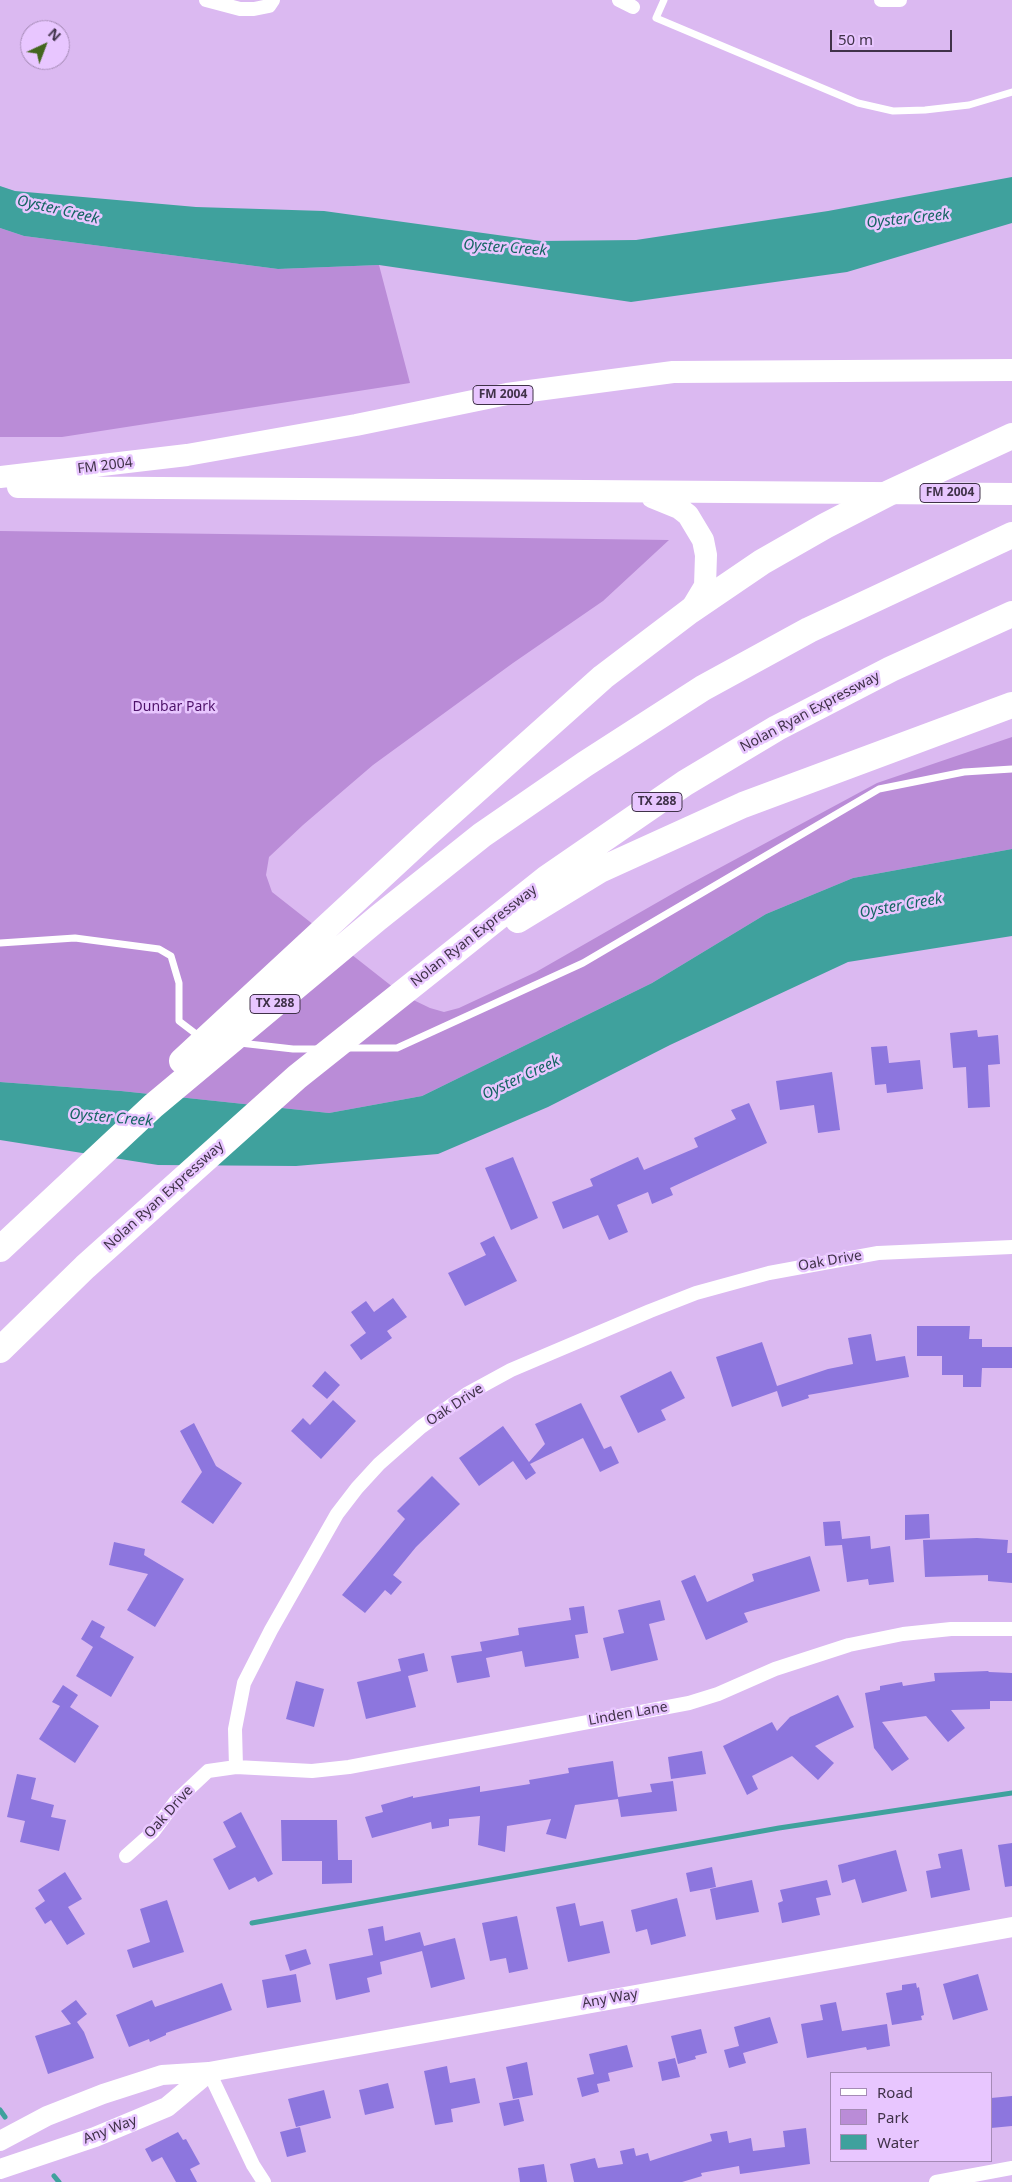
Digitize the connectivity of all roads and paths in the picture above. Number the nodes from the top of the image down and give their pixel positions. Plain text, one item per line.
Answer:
1 (206, 0) edge
2 (273, 0) edge
3 (618, 0) edge
4 (664, 0) edge
5 (881, 0) edge
6 (900, 0) edge
7 (636, 4) edge
8 (1012, 92) edge
9 (1012, 370) edge
10 (1012, 436) edge
11 (0, 477) edge
12 (0, 487) edge
13 (637, 492) junction
14 (889, 493) junction
15 (1012, 494) edge
16 (1012, 535) edge
17 (690, 611) junction
18 (1012, 614) edge
19 (1012, 704) edge
20 (1012, 769) edge
21 (0, 944) edge
22 (446, 966) junction
23 (153, 1106) junction
24 (1012, 1247) edge
25 (0, 1249) edge
26 (0, 1350) edge
27 (1012, 1628) edge
28 (236, 1767) junction
29 (126, 1856) dead end
30 (1012, 1927) edge
31 (209, 2072) junction
32 (0, 2141) edge
33 (1012, 2168) edge
34 (0, 2169) edge
35 (264, 2182) edge
36 (936, 2182) edge

1 - 2 street
3 - 7 street
4 - 8 lane
5 - 6 street
9 - 11 main road, FM 2004 / FM 2004
10 - 14 highway
12 - 13 main road, FM 2004 / FM 2004
13 - 14 main road, FM 2004 / FM 2004
13 - 17 main road
14 - 15 main road, FM 2004 / FM 2004
14 - 17 highway
16 - 23 highway, TX 288
17 - 23 highway
18 - 22 highway, Nolan Ryan Expressway / TX 288
19 - 22 highway
20 - 21 lane
22 - 26 highway, Nolan Ryan Expressway
23 - 25 highway, TX 288
24 - 28 street, Oak Drive
27 - 28 street, Linden Lane
28 - 29 street, Oak Drive
30 - 31 street, Any Way
31 - 32 street, Any Way
31 - 34 street, Any Way
31 - 35 street
33 - 36 street

